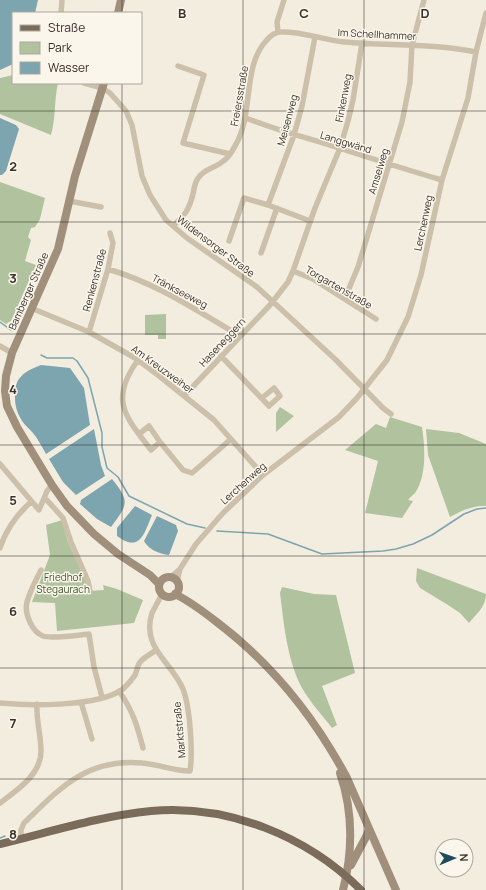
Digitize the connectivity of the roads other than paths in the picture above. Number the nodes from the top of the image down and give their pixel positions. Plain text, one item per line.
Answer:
1 (62, 0) edge
2 (121, 0) edge
3 (284, 0) edge
4 (424, 0) edge
5 (61, 12) edge
6 (118, 12) edge
7 (486, 13) edge
8 (278, 32) junction
9 (315, 37) junction
10 (362, 43) junction
11 (412, 45) junction
12 (476, 52) junction
13 (178, 66) dead end
14 (90, 84) edge
15 (103, 86) edge
16 (246, 118) junction
17 (294, 135) junction
18 (340, 148) junction
19 (230, 154) junction
20 (390, 165) junction
21 (442, 180) junction
22 (69, 201) junction
23 (268, 205) junction
24 (101, 207) dead end
25 (277, 208) junction
26 (310, 221) junction
27 (173, 226) junction
28 (110, 233) dead end
29 (229, 241) dead end
30 (261, 253) dead end
31 (108, 269) junction
32 (293, 270) junction
33 (345, 298) junction
34 (272, 302) junction
35 (31, 308) junction
36 (376, 319) dead end
37 (89, 332) junction
38 (240, 336) junction
39 (0, 346) edge
40 (12, 353) junction
41 (221, 356) junction
42 (138, 360) junction
43 (365, 389) junction
44 (185, 395) junction
45 (262, 398) dead end
46 (391, 414) dead end
47 (139, 434) junction
48 (231, 439) junction
49 (160, 442) junction
50 (0, 464) edge
51 (263, 475) junction
52 (52, 485) junction
53 (45, 498) junction
54 (31, 502) junction
55 (2, 535) edge
56 (0, 548) edge
57 (41, 570) dead end
58 (161, 581) junction
59 (175, 585) junction
60 (90, 591) dead end
61 (164, 595) junction
62 (156, 650) junction
63 (119, 691) junction
64 (102, 698) junction
65 (81, 702) junction
66 (0, 703) edge
67 (37, 704) junction
68 (92, 739) dead end
69 (143, 748) dead end
70 (331, 750) junction
71 (0, 803) edge
72 (369, 829) junction
73 (21, 839) junction
74 (0, 844) edge
75 (348, 871) junction
76 (359, 888) edge
77 (344, 890) edge
78 (396, 890) edge

1 - 5 street
2 - 6 main road
3 - 8 street
4 - 11 street, Amselweg
7 - 12 street, Lerchenweg
8 - 9 street, Im Schellhammer
8 - 16 street, Freiersstraße
9 - 10 street, Im Schellhammer
9 - 17 street, Meisenweg
10 - 11 street, Im Schellhammer
10 - 18 street, Finkenweg
11 - 12 street, Im Schellhammer
11 - 20 street, Amselweg
12 - 21 street, Lerchenweg
13 - 19 street
14 - 15 street
15 - 22 main road, Bamberger Straße
15 - 27 street, Wildensorger Straße
16 - 17 street, Langgwänd
16 - 19 street, Freiersstraße
17 - 18 street, Langgwänd
17 - 23 street, Meisenweg
18 - 20 street, Langgwänd
18 - 26 street, Finkenweg
19 - 27 street, Freiersstraße
20 - 21 street, Langgwänd
20 - 33 street, Amselweg
21 - 43 street, Lerchenweg
22 - 24 street
22 - 35 main road, Bamberger Straße
23 - 25 street
23 - 29 street
25 - 26 street
25 - 30 street
26 - 32 street, Finkenweg
27 - 34 street, Wildensorger Straße
28 - 31 street, Renkenstraße
31 - 37 street, Renkenstraße
31 - 38 street, Tränkseeweg
32 - 33 street, Torgartenstraße
32 - 34 street, Haseneggern
33 - 36 street, Torgartenstraße
34 - 38 street, Haseneggern
34 - 43 street, Wildensorger Straße
35 - 37 street, Am Kreuzweiher
35 - 40 main road, Bamberger Straße
37 - 42 street, Am Kreuzweiher
38 - 41 street, Haseneggern
39 - 40 street
40 - 52 main road, Bamberger Straße
41 - 44 street, Haseneggern
41 - 45 street
42 - 44 street, Am Kreuzweiher
42 - 47 street
43 - 46 street
43 - 51 street, Lerchenweg
44 - 48 street, Am Kreuzweiher
47 - 49 street
47 - 49 street
48 - 49 street
48 - 51 street, Am Kreuzweiher
50 - 54 street
51 - 59 street, Lerchenweg
52 - 53 street
52 - 58 main road, Bamberger Straße
53 - 54 street
53 - 60 street
54 - 55 street
55 - 56 street
57 - 64 street
58 - 59 main road
58 - 61 main road
59 - 61 main road
59 - 70 main road
61 - 62 street, Marktstraße
62 - 63 street
62 - 73 street, Marktstraße
63 - 64 street
63 - 69 street
64 - 65 street
65 - 67 street
65 - 68 street
66 - 67 street
67 - 71 street
70 - 72 main road
70 - 75 main road
72 - 75 main road
72 - 78 main road
73 - 74 main road
73 - 76 main road
75 - 77 main road

